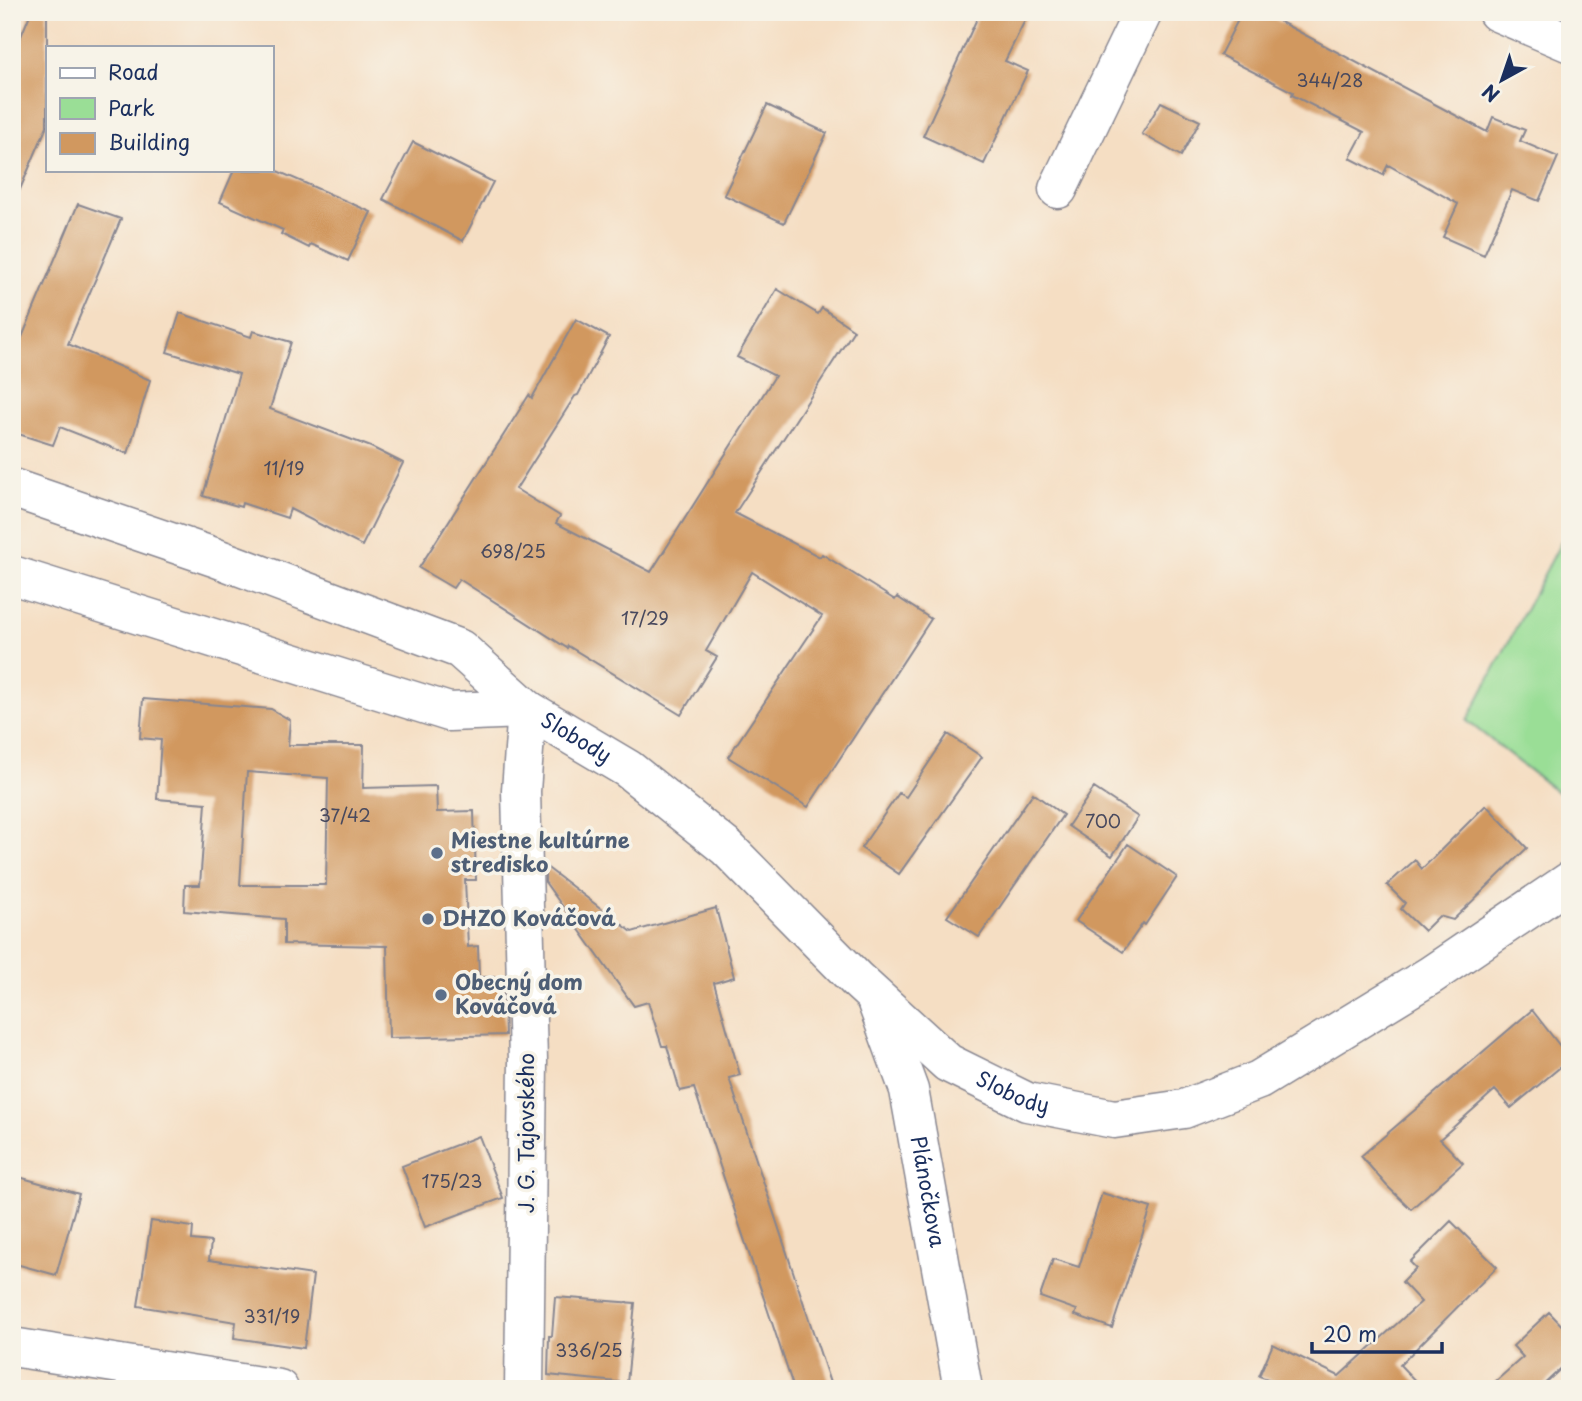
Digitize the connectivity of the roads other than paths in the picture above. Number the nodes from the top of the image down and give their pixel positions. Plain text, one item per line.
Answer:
1 (1143, 12) edge
2 (1497, 12) edge
3 (1570, 43) edge
4 (1058, 189) dead end
5 (12, 488) edge
6 (12, 575) edge
7 (527, 709) junction
8 (1570, 881) edge
9 (876, 998) junction
10 (12, 1347) edge
11 (83, 1373) edge
12 (279, 1389) edge
13 (524, 1389) edge
14 (963, 1389) edge

1 - 4 street
2 - 3 street
5 - 7 street, Slobody
6 - 7 street, Slobody
7 - 9 street, Slobody
7 - 13 street, J. G. Tajovského
8 - 9 street, Slobody
9 - 14 street, Plánočkova
10 - 11 street
11 - 12 street

